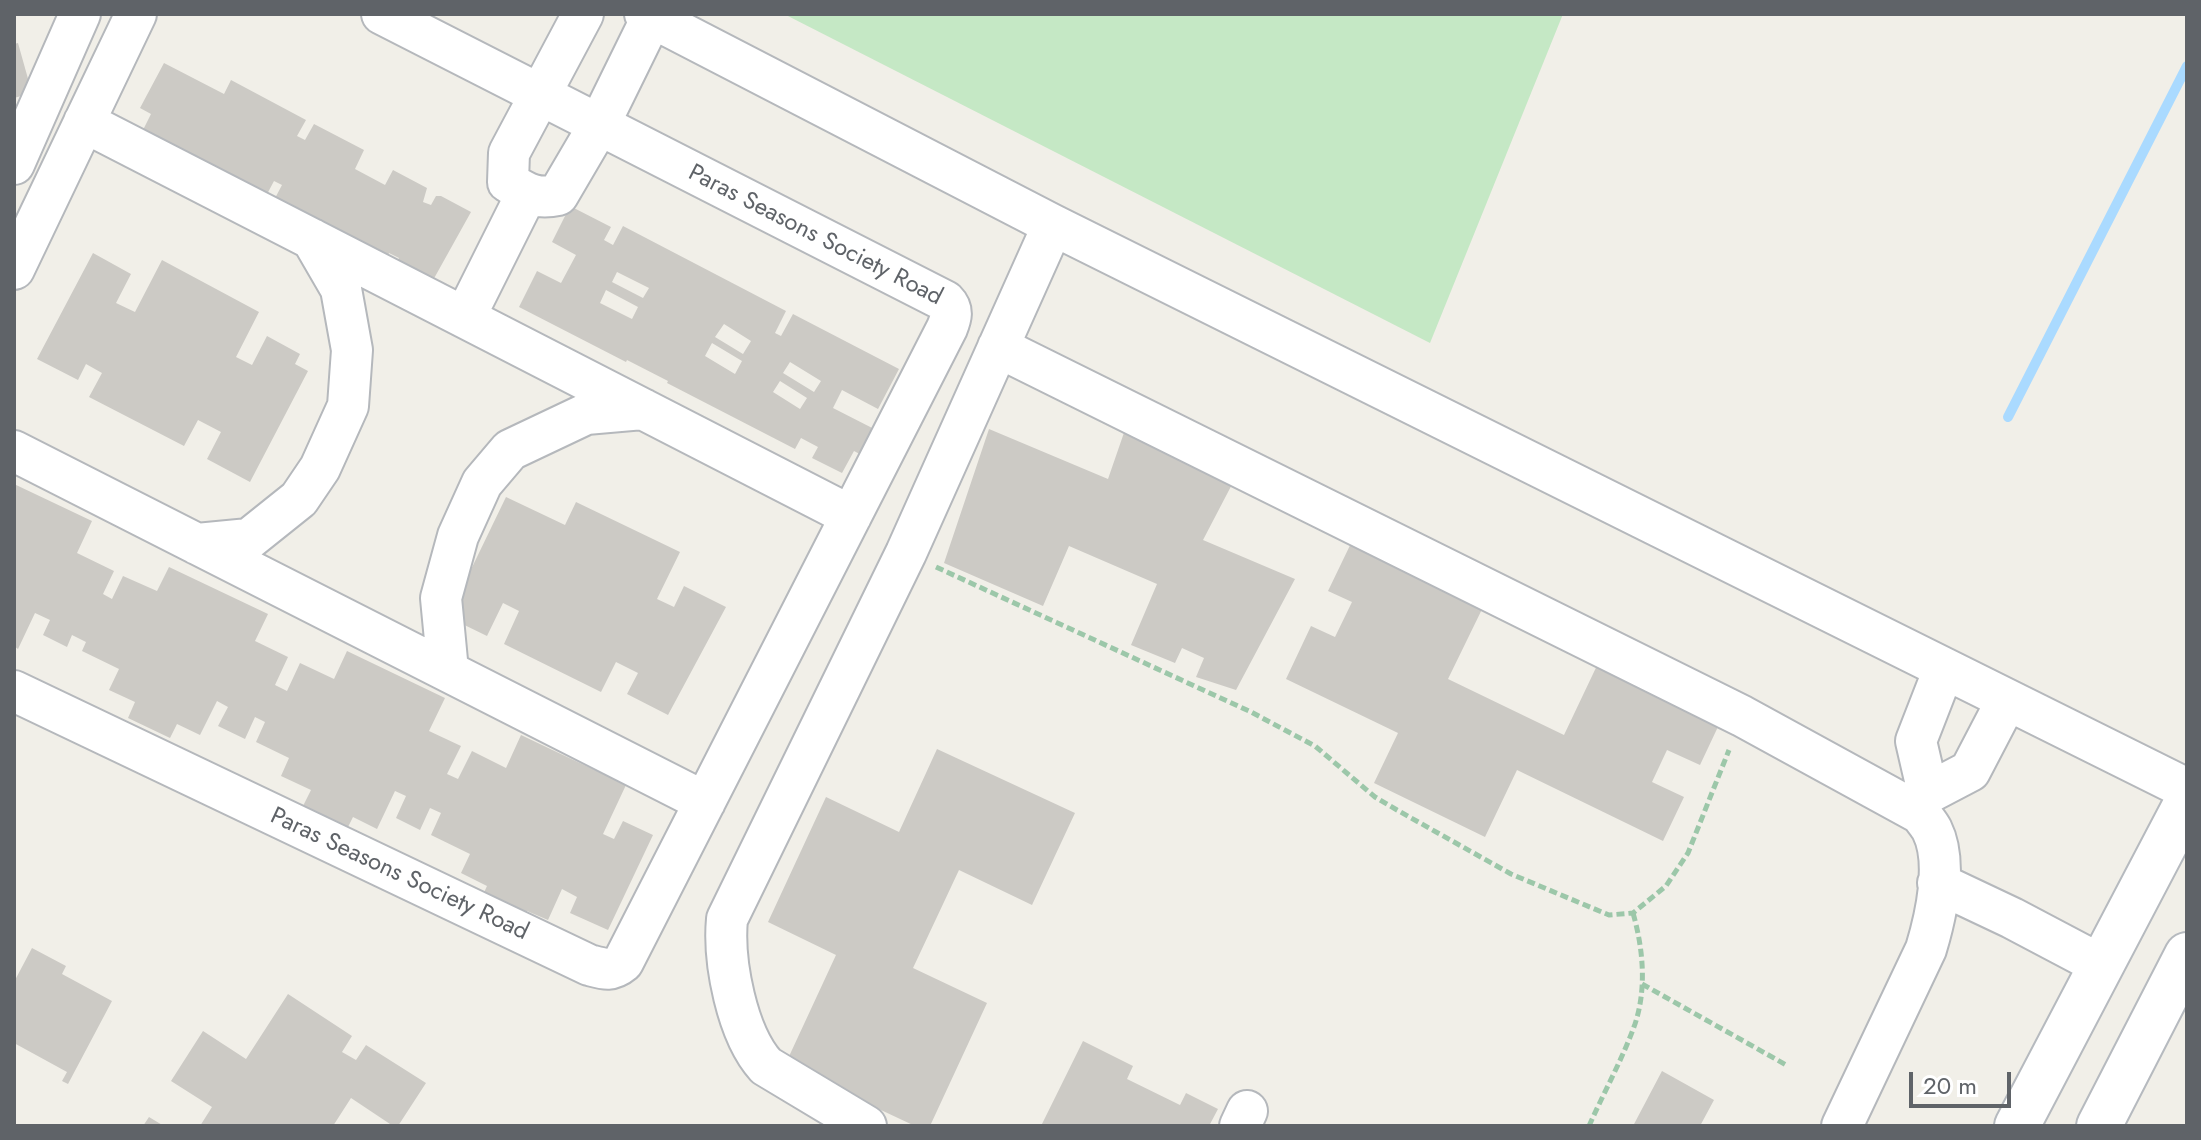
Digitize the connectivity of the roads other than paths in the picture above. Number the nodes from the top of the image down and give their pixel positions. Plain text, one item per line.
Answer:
1 (80, 14) edge
2 (136, 14) edge
3 (382, 14) edge
4 (583, 14) edge
5 (648, 16) edge
6 (540, 96) junction
7 (84, 122) junction
8 (599, 125) junction
9 (14, 164) edge
10 (527, 193) junction
11 (1053, 225) junction
12 (312, 239) junction
13 (14, 269) edge
14 (465, 317) junction
15 (998, 347) junction
16 (643, 409) junction
17 (14, 451) edge
18 (851, 516) junction
19 (197, 544) junction
20 (1944, 669) junction
21 (448, 671) junction
22 (14, 691) edge
23 (2007, 700) junction
24 (2187, 789) edge
25 (705, 802) junction
26 (2187, 802) edge
27 (1924, 804) junction
28 (1938, 883) junction
29 (2187, 955) edge
30 (2101, 965) junction
31 (866, 1126) edge
32 (1842, 1126) edge
33 (2017, 1126) edge
34 (2099, 1126) edge

1 - 9 street
2 - 7 street
3 - 6 street, Paras Seasons Society Road
4 - 6 street
5 - 8 street
5 - 11 street
6 - 8 street, Paras Seasons Society Road
6 - 10 street
7 - 12 street
7 - 13 street
8 - 10 street
8 - 18 street, Paras Seasons Society Road
10 - 14 street
11 - 15 street
11 - 20 street
12 - 14 street
12 - 19 street
14 - 16 street
15 - 27 street
15 - 31 street
16 - 18 street
16 - 21 street
17 - 19 street
18 - 25 street, Paras Seasons Society Road
19 - 21 street
20 - 23 street
20 - 27 street
21 - 25 street
22 - 25 street, Paras Seasons Society Road
23 - 24 street
23 - 27 street
26 - 30 street
27 - 28 street
28 - 30 street
28 - 32 street
29 - 34 street
30 - 33 street

